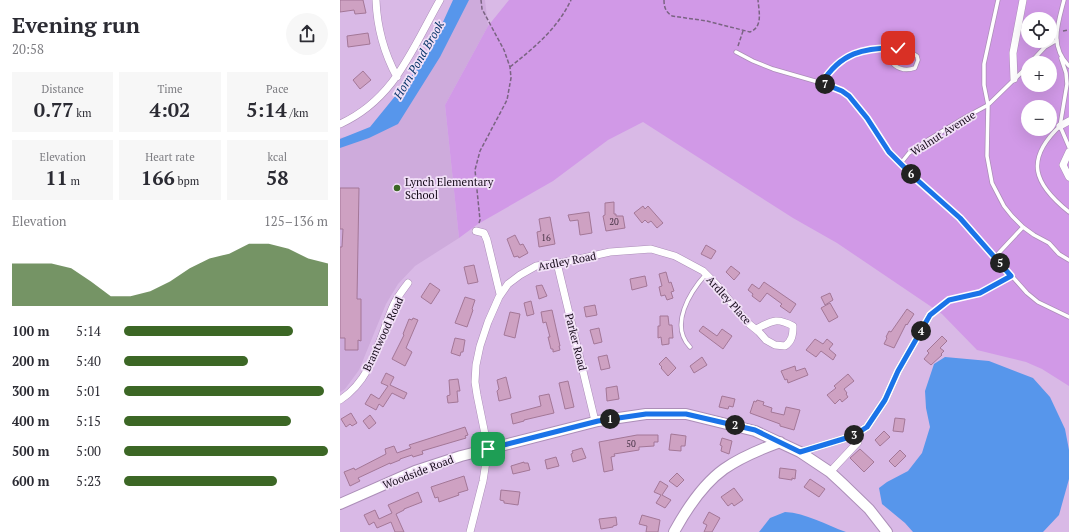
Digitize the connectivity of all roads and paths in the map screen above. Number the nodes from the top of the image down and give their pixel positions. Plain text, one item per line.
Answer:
1 (376, 0) edge
2 (440, 0) edge
3 (481, 0) edge
4 (571, 0) edge
5 (664, 0) edge
6 (758, 0) edge
7 (998, 0) edge
8 (1023, 0) edge
9 (1064, 0) edge
10 (743, 31) junction
11 (1057, 34) edge
12 (1057, 44) edge
13 (883, 48) junction
14 (1043, 48) edge
15 (736, 52) joint
16 (1036, 56) edge
17 (1061, 58) junction
18 (1069, 66) edge
19 (510, 67) junction
20 (1021, 73) edge
21 (397, 77) junction
22 (1014, 80) junction
23 (822, 83) junction
24 (1067, 92) edge
25 (988, 105) junction
26 (1069, 121) edge
27 (340, 124) edge
28 (1060, 126) junction
29 (1069, 147) edge
30 (1069, 152) edge
31 (901, 163) junction
32 (1069, 177) edge
33 (1069, 212) edge
34 (1023, 227) junction
35 (476, 231) joint
36 (995, 257) junction
37 (1069, 260) edge
38 (557, 263) junction
39 (704, 272) junction
40 (1011, 276) junction
41 (408, 283) dead end
42 (500, 294) junction
43 (930, 315) joint
44 (1069, 317) edge
45 (756, 329) junction
46 (690, 347) dead end
47 (340, 400) edge
48 (595, 421) junction
49 (858, 433) junction
50 (780, 442) junction
51 (488, 449) junction
52 (800, 452) junction
53 (830, 472) junction
54 (340, 504) edge
55 (470, 532) edge
56 (674, 532) edge
57 (887, 532) edge

1 - 21 street
2 - 21 street
3 - 19 path
4 - 19 path
5 - 10 path
6 - 10 path
7 - 25 lane
8 - 22 street
9 - 11 lane
10 - 15 path
12 - 17 lane
13 - 13 lane
13 - 23 lane
14 - 16 lane
15 - 23 lane
17 - 18 lane
17 - 24 lane
19 - 35 path
20 - 22 lane, Walnut Avenue
21 - 27 street
22 - 25 lane, Walnut Avenue
23 - 31 lane
24 - 28 lane
25 - 31 lane, Walnut Avenue
25 - 34 lane
26 - 28 street
28 - 29 lane
28 - 33 lane
30 - 32 street
31 - 36 lane
34 - 36 lane
34 - 37 lane
35 - 42 street
36 - 40 lane
38 - 39 street, Ardley Road
38 - 42 street, Ardley Road
38 - 48 street, Parker Road
39 - 45 street, Ardley Place
39 - 46 lane
40 - 43 path
40 - 44 lane
41 - 47 street, Brantwood Road
42 - 51 street, Ardley Road
43 - 49 street
45 - 45 street, Ardley Place
48 - 50 street, Woodside Road
48 - 51 street, Woodside Road
49 - 52 street
49 - 53 street
50 - 52 street, Woodside Road
50 - 56 street
51 - 54 street, Woodside Road
51 - 55 street
52 - 53 street, Woodside Road
53 - 57 street, Woodside Road

